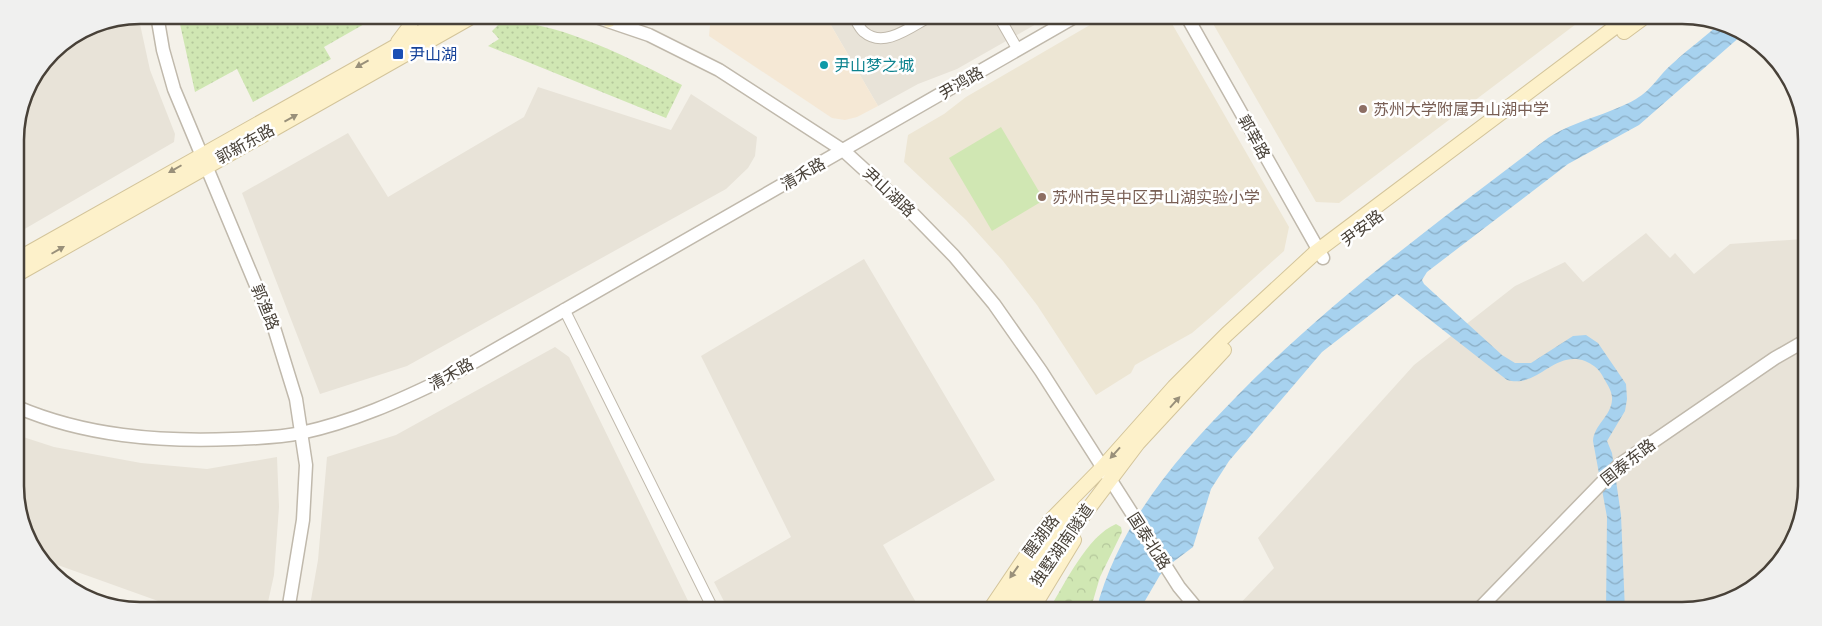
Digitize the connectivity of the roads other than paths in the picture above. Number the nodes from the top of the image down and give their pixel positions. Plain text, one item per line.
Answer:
1 (159, 24) edge
2 (411, 24) edge
3 (435, 24) edge
4 (458, 24) edge
5 (622, 24) edge
6 (859, 24) edge
7 (917, 24) edge
8 (1003, 24) edge
9 (1063, 24) edge
10 (1191, 24) edge
11 (1619, 24) edge
12 (1634, 24) edge
13 (394, 47) junction
14 (1018, 50) junction
15 (844, 151) junction
16 (205, 159) junction
17 (1320, 254) junction
18 (24, 256) edge
19 (24, 269) edge
20 (564, 309) junction
21 (1798, 345) edge
22 (24, 410) edge
23 (301, 433) junction
24 (1106, 474) junction
25 (289, 602) edge
26 (710, 602) edge
27 (995, 602) edge
28 (1008, 602) edge
29 (1022, 602) edge
30 (1036, 602) edge
31 (1193, 602) edge
32 (1486, 602) edge

1 - 16 street, 郭渔路
2 - 13 main road
3 - 13 main road, 郭新东路
16 -> 4 main road, 郭新东路
5 - 15 street, 尹山湖路
6 - 7 street
8 - 14 street
9 - 14 street, 尹鸿路
10 - 17 street, 郭莘路
11 - 17 main road, 尹安路
12 - 17 main road, 尹安路
13 -> 16 main road, 郭新东路
14 - 15 street, 尹鸿路
15 - 20 street, 清禾路
15 - 24 street, 尹山湖路
16 -> 18 main road, 郭新东路
19 -> 16 main road, 郭新东路
16 - 23 street, 郭渔路
17 - 24 main road, 尹安路
20 - 23 street, 清禾路
20 - 26 street
21 - 32 street, 国泰东路
22 - 23 street, 清禾路
23 - 25 street, 郭渔路
24 -> 27 main road, 醒湖路
24 - 28 main road, 独墅湖南隧道
24 - 29 main road, 独墅湖南隧道
24 - 30 main road, 醒湖路
24 - 31 street, 国泰北路

